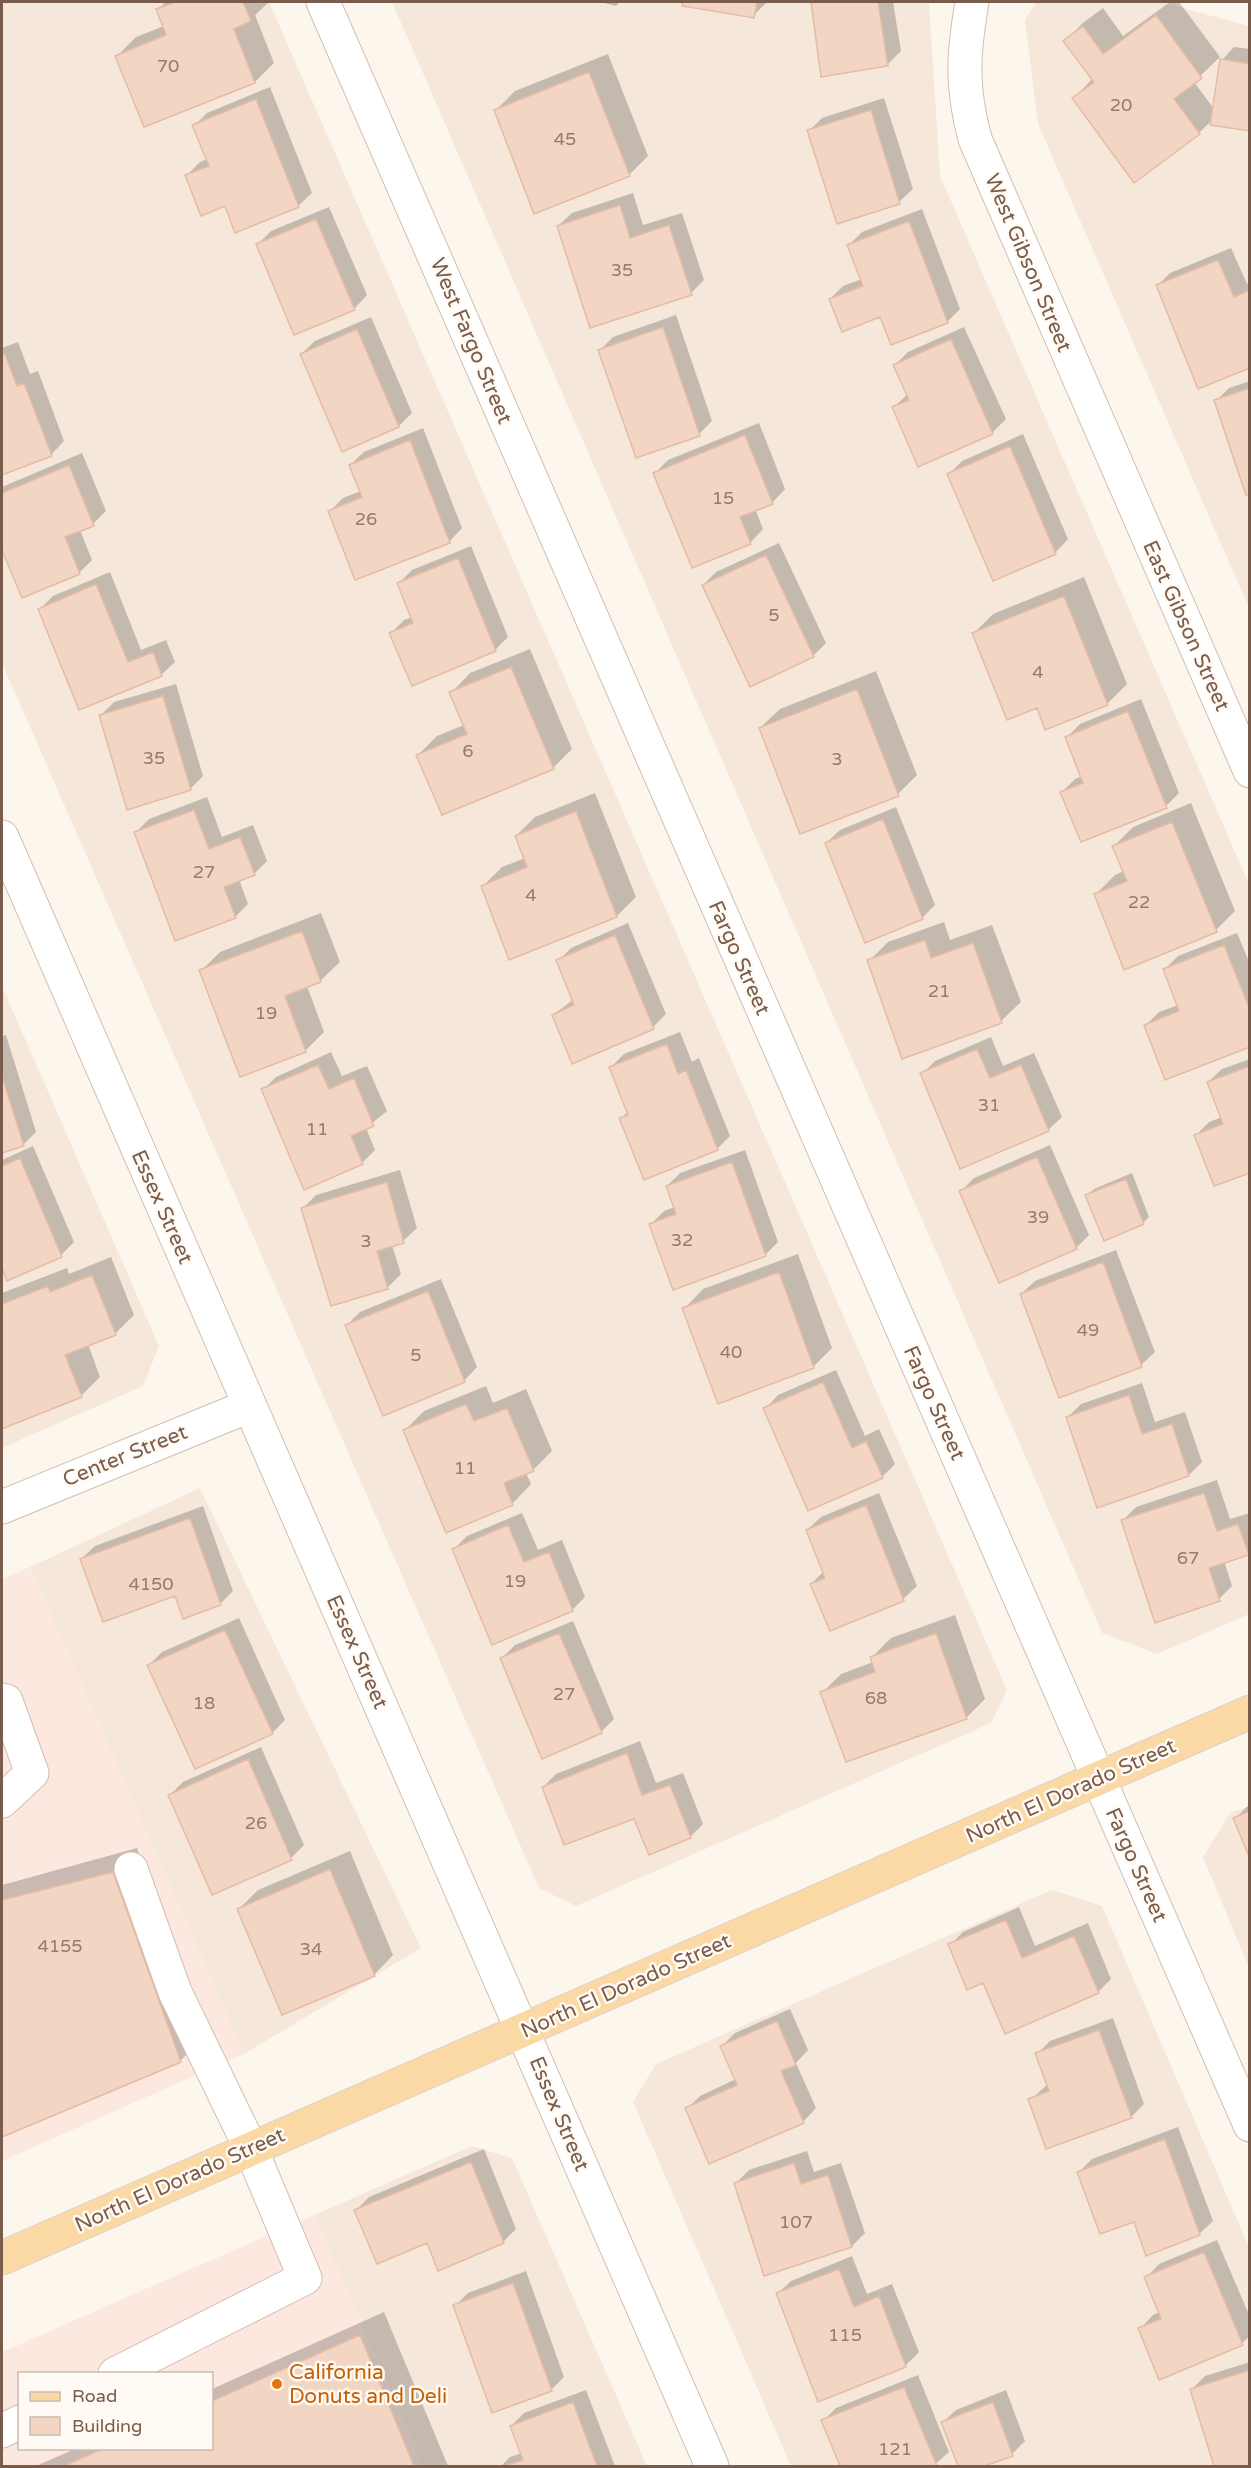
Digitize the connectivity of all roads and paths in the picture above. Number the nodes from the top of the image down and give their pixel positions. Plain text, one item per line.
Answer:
1 (323, 2) edge
2 (972, 2) edge
3 (1137, 514) joint
4 (618, 681) joint
5 (1250, 771) edge
6 (2, 837) edge
7 (249, 1406) junction
8 (2, 1507) edge
9 (2, 1700) edge
10 (1250, 1712) edge
11 (1097, 1778) junction
12 (2, 1801) edge
13 (130, 1869) dead end
14 (523, 2031) junction
15 (1250, 2126) edge
16 (251, 2149) junction
17 (2, 2258) edge
18 (117, 2372) edge
19 (18, 2423) edge
20 (2, 2431) edge
21 (712, 2466) edge

1 - 4 street, West Fargo Street
2 - 3 street, West Gibson Street
3 - 5 street, East Gibson Street
4 - 11 street, Fargo Street
6 - 7 street, Essex Street
7 - 8 street, Center Street
7 - 14 street, Essex Street
9 - 12 street
10 - 11 main road, North El Dorado Street
11 - 14 main road, North El Dorado Street
11 - 15 street, Fargo Street
13 - 16 street
14 - 16 main road, North El Dorado Street
14 - 21 street, Essex Street
16 - 17 main road, North El Dorado Street
16 - 18 street
19 - 20 street

